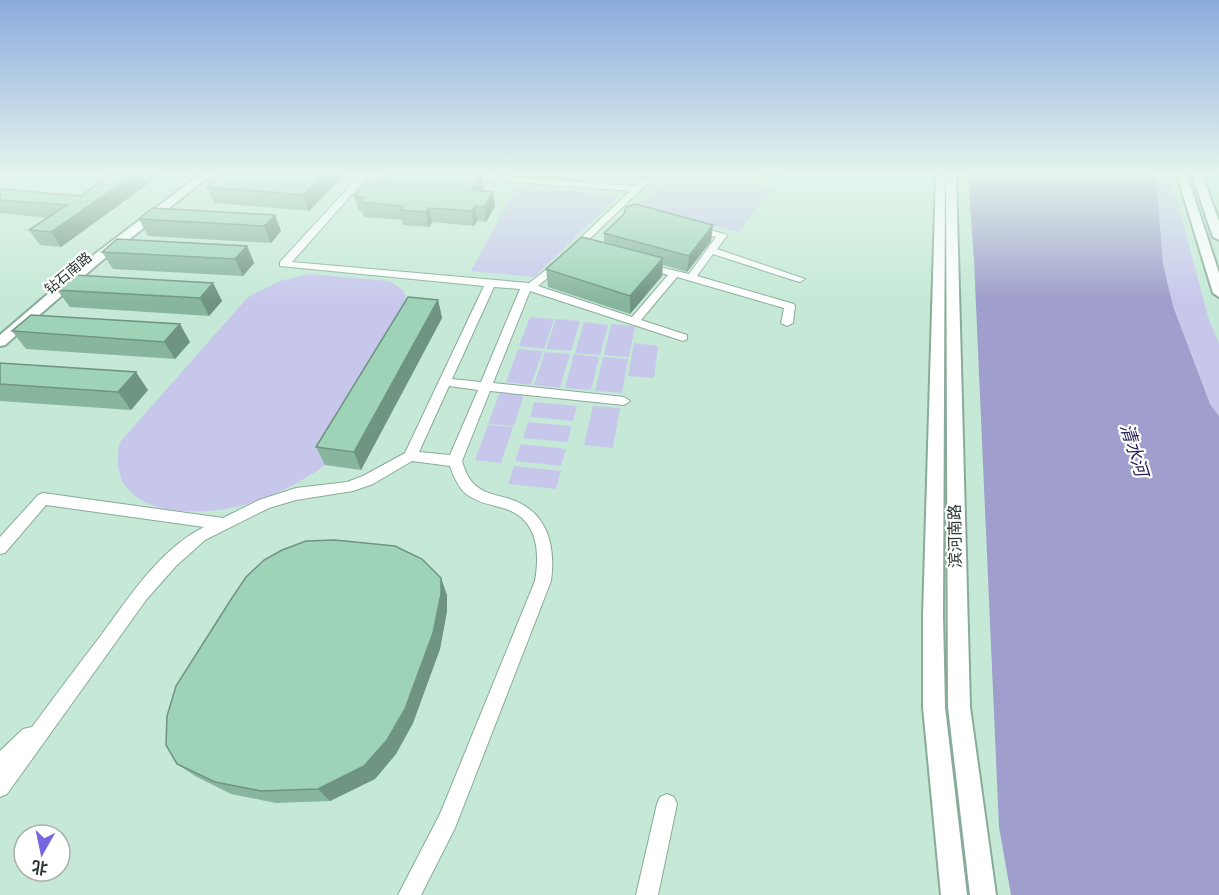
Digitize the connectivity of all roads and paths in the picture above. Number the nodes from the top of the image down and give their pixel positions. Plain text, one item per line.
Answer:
1 (139, 217) edge
2 (151, 217) edge
3 (327, 217) edge
4 (615, 217) edge
5 (939, 217) edge
6 (952, 217) edge
7 (1197, 217) edge
8 (1212, 217) edge
9 (679, 226) edge
10 (1219, 237) edge
11 (713, 251) junction
12 (631, 262) edge
13 (1214, 266) edge
14 (675, 273) junction
15 (692, 278) junction
16 (800, 279) dead end
17 (491, 283) junction
18 (529, 287) junction
19 (1219, 293) edge
20 (635, 321) junction
21 (787, 322) dead end
22 (0, 331) edge
23 (683, 337) dead end
24 (0, 342) edge
25 (445, 382) junction
26 (486, 386) junction
27 (624, 401) dead end
28 (410, 456) junction
29 (455, 461) junction
30 (224, 524) junction
31 (0, 548) edge
32 (55, 712) junction
33 (0, 764) edge
34 (0, 787) edge
35 (667, 804) dead end
36 (409, 895) edge
37 (647, 895) edge
38 (954, 895) edge
39 (983, 895) edge

1 - 22 main road, 钻石南路
2 - 24 main road, 钻石南路
3 - 17 street
4 - 18 street
5 - 38 main road, 滨河南路
6 - 39 main road, 滨河南路
7 - 13 main road
8 - 10 main road
9 - 11 street
11 - 15 street
11 - 16 street
12 - 14 street
13 - 19 main road
14 - 15 street
14 - 20 street
15 - 21 street
17 - 18 street
17 - 25 street
18 - 20 street
18 - 26 street
20 - 23 street
25 - 26 street
25 - 28 street
26 - 27 street
26 - 29 street
28 - 29 street
28 - 30 street
29 - 36 street
30 - 31 street
30 - 32 street
32 - 33 street
32 - 34 street
35 - 37 street

